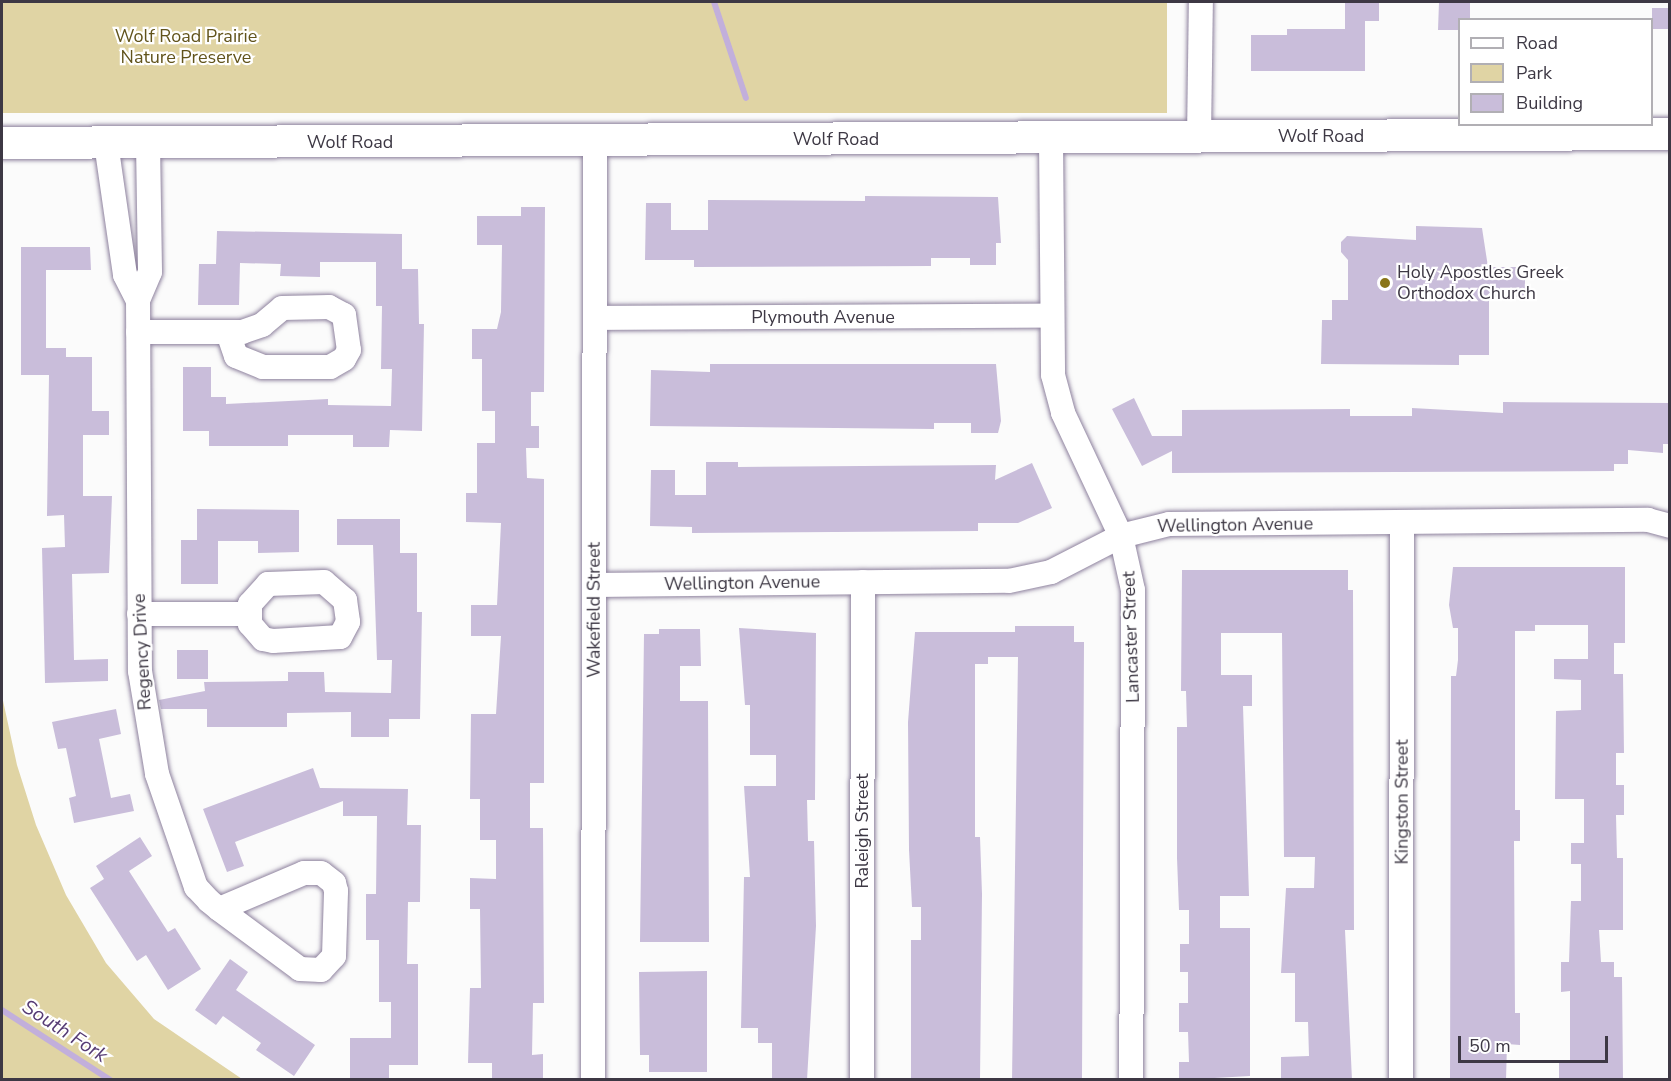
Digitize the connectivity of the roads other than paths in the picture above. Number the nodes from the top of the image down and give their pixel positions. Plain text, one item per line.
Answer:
1 (1201, 2) edge
2 (1670, 134) edge
3 (1199, 137) junction
4 (1051, 138) junction
5 (595, 140) junction
6 (2, 143) edge
7 (106, 143) junction
8 (148, 143) junction
9 (138, 300) junction
10 (1052, 316) junction
11 (595, 318) junction
12 (138, 332) junction
13 (228, 333) junction
14 (1402, 524) junction
15 (1670, 526) edge
16 (1121, 536) junction
17 (863, 582) junction
18 (594, 585) junction
19 (139, 614) junction
20 (247, 614) dead end
21 (219, 909) junction
22 (593, 1080) edge
23 (862, 1080) edge
24 (1131, 1080) edge
25 (1401, 1080) edge

1 - 3 street
2 - 3 main road, Wolf Road
3 - 4 main road, Wolf Road
4 - 5 main road, Wolf Road
4 - 10 street, Lancaster Street
5 - 8 main road, Wolf Road
5 - 11 street, Wakefield Street
6 - 7 main road, Wolf Road
7 - 8 main road, Wolf Road
7 - 9 street, Regency Drive
8 - 9 street, Regency Drive
9 - 12 street, Regency Drive
10 - 11 street, Plymouth Avenue
10 - 16 street, Lancaster Street
11 - 18 street, Wakefield Street
12 - 13 street
12 - 19 street, Regency Drive
13 - 13 street
14 - 15 street, Wellington Avenue
14 - 16 street, Wellington Avenue
14 - 25 street, Kingston Street
16 - 17 street, Wellington Avenue
16 - 24 street, Lancaster Street
17 - 18 street, Wellington Avenue
17 - 23 street, Raleigh Street
18 - 22 street, Wakefield Street
19 - 20 street
19 - 21 street, Regency Drive
21 - 21 street, Regency Drive

